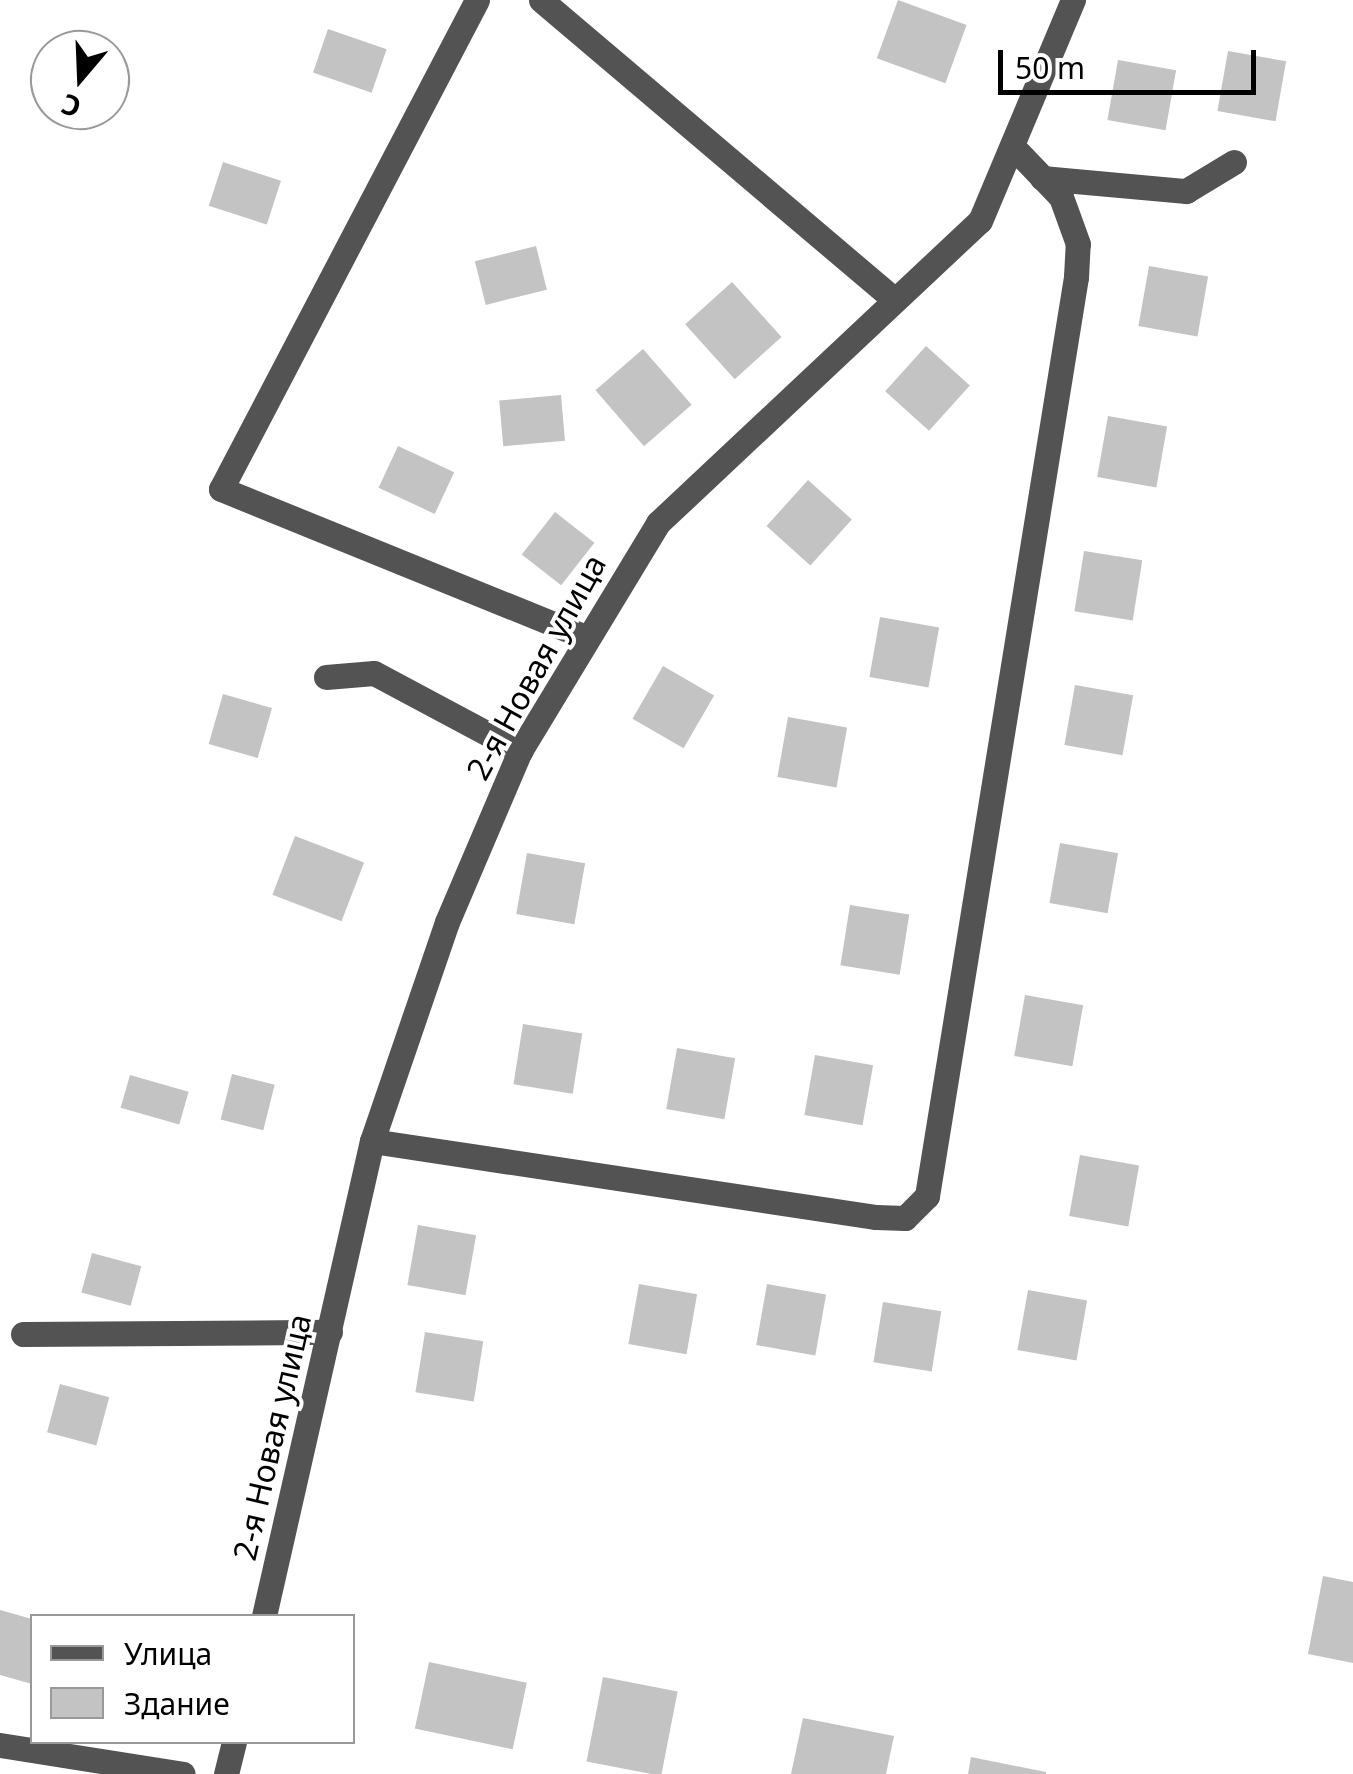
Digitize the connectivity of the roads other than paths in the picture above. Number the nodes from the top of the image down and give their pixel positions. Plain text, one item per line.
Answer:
1 (477, 0) edge
2 (540, 0) edge
3 (1073, 0) edge
4 (1013, 147) junction
5 (1234, 162) dead end
6 (1042, 178) junction
7 (893, 300) junction
8 (585, 636) junction
9 (326, 677) dead end
10 (520, 751) junction
11 (372, 1142) junction
12 (330, 1332) junction
13 (23, 1334) dead end
14 (264, 1614) edge
15 (234, 1744) edge
16 (0, 1745) edge
17 (183, 1774) edge
18 (226, 1774) edge

1 - 8 street
2 - 7 street
3 - 4 street, 2-я Новая улица
4 - 6 street
4 - 7 street, 2-я Новая улица
5 - 6 street
6 - 11 street
7 - 8 street, 2-я Новая улица
8 - 10 street, 2-я Новая улица
9 - 10 street
10 - 11 street, 2-я Новая улица
11 - 12 street, 2-я Новая улица
12 - 13 street
12 - 14 street, 2-я Новая улица
15 - 18 street
16 - 17 street

